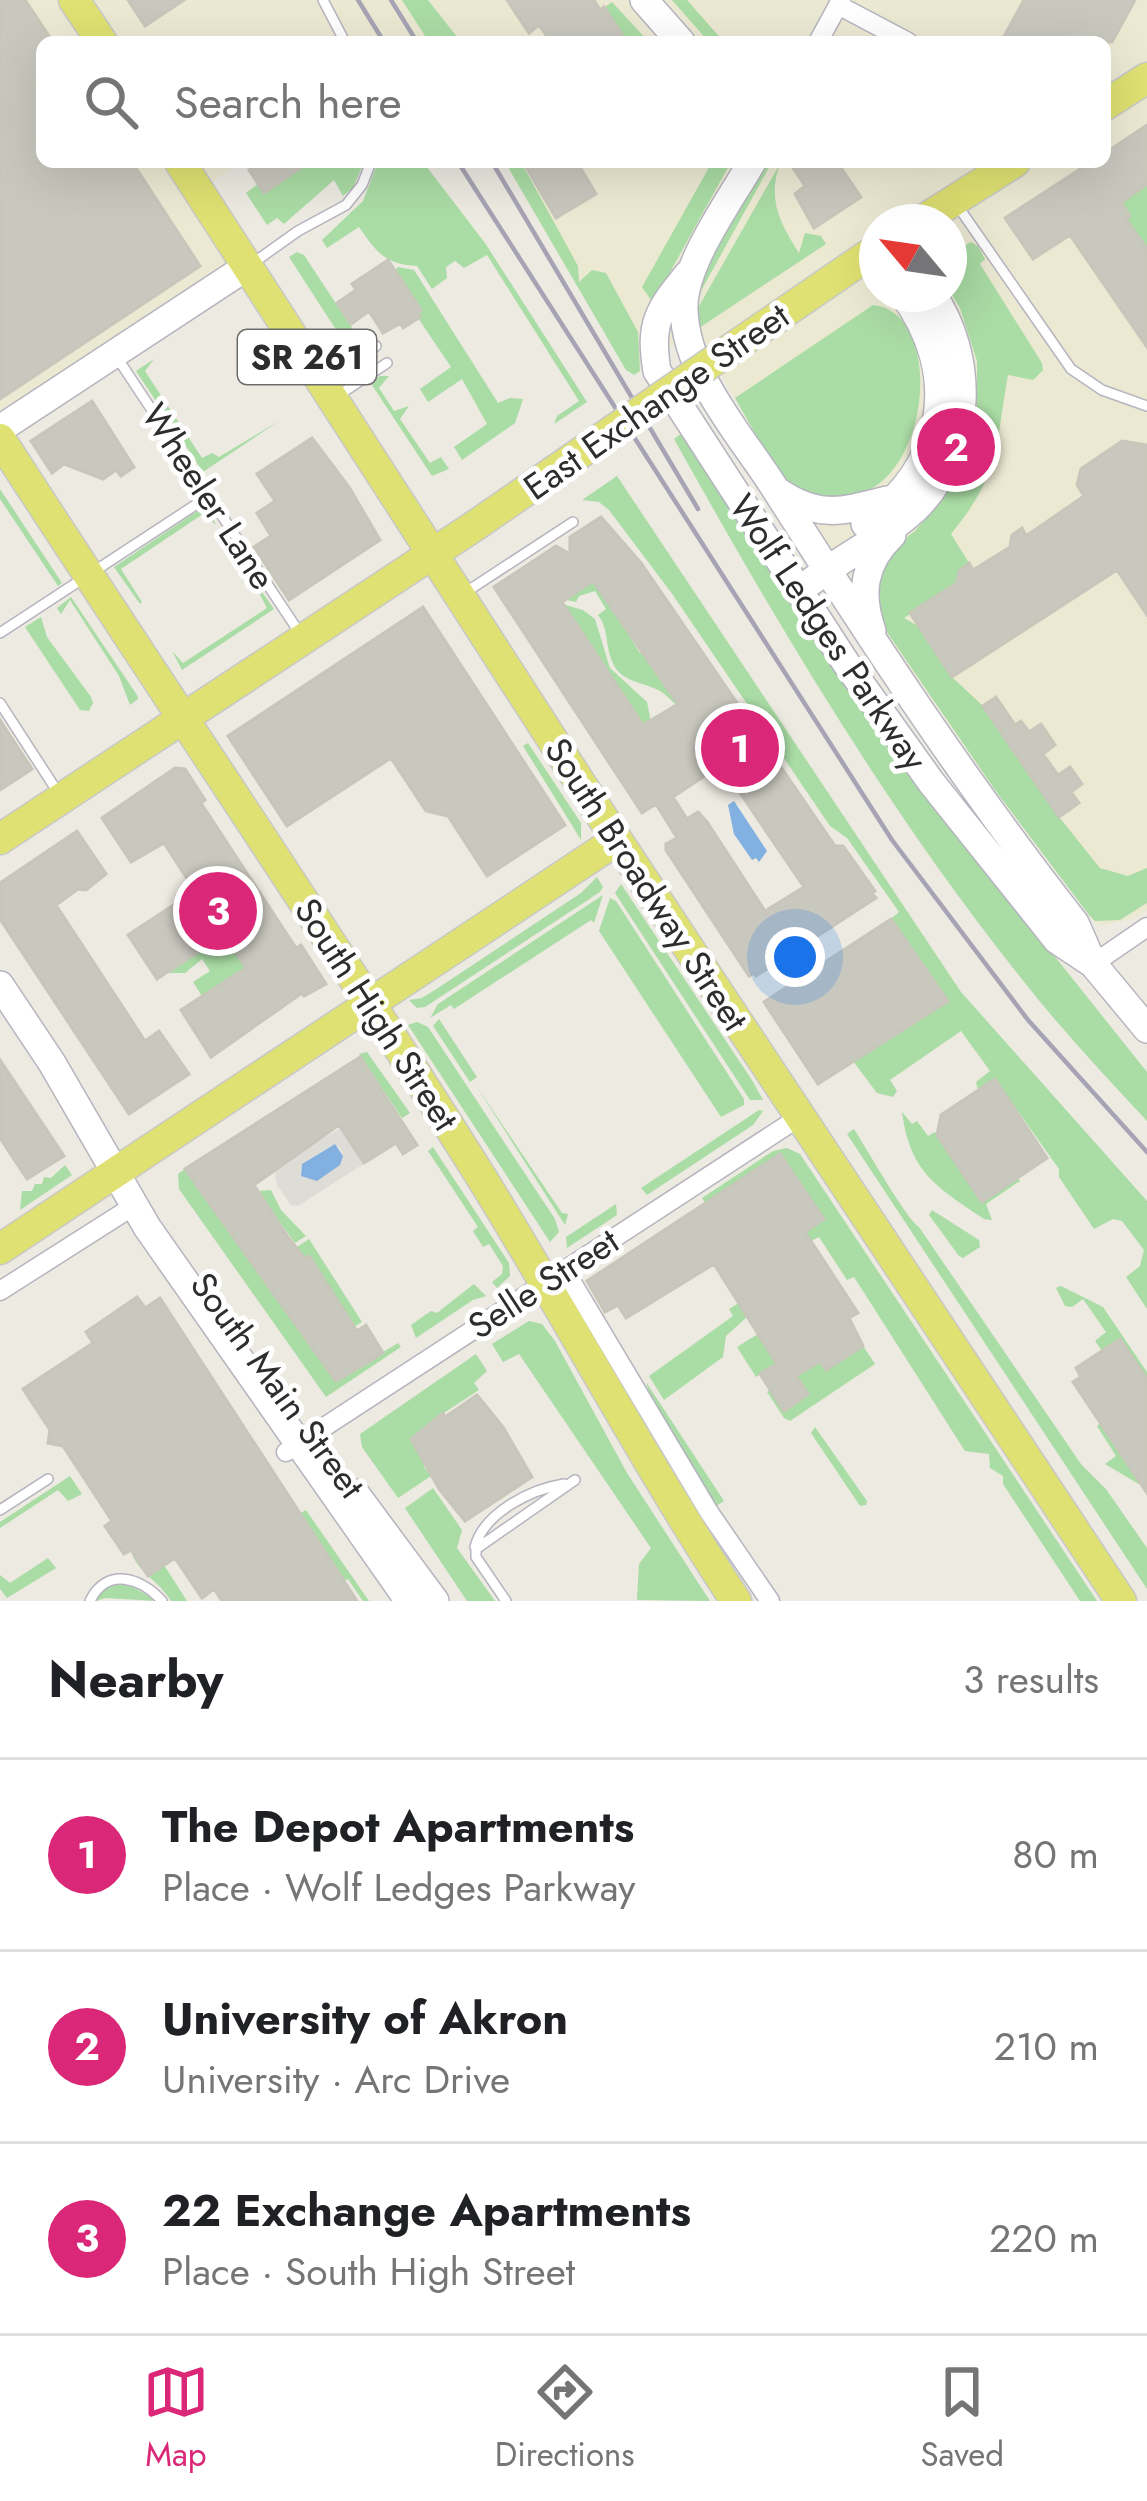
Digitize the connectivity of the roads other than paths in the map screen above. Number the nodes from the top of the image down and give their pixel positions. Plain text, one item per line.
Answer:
1 (74, 0) edge
2 (323, 0) edge
3 (644, 0) edge
4 (839, 2) edge
5 (97, 36) edge
6 (343, 36) edge
7 (676, 36) edge
8 (821, 36) edge
9 (898, 36) edge
10 (1147, 78) edge
11 (1111, 101) edge
12 (184, 168) edge
13 (369, 168) edge
14 (749, 168) edge
15 (1006, 168) edge
16 (954, 200) junction
17 (948, 204) edge
18 (859, 265) edge
19 (248, 266) junction
20 (692, 270) junction
21 (914, 312) edge
22 (941, 312) edge
23 (376, 346) dead end
24 (116, 354) junction
25 (388, 363) dead end
26 (329, 390) junction
27 (1147, 406) edge
28 (0, 429) edge
29 (0, 439) edge
30 (775, 489) junction
31 (209, 496) junction
32 (908, 501) junction
33 (573, 522) dead end
34 (434, 552) junction
35 (821, 564) junction
36 (89, 575) junction
37 (795, 585) junction
38 (462, 596) junction
39 (0, 633) edge
40 (303, 637) junction
41 (880, 652) junction
42 (0, 703) edge
43 (182, 718) junction
44 (62, 798) junction
45 (0, 839) edge
46 (617, 840) junction
47 (1147, 927) edge
48 (1094, 964) junction
49 (0, 985) edge
50 (371, 1002) junction
51 (1147, 1029) edge
52 (801, 1116) junction
53 (118, 1171) junction
54 (135, 1205) junction
55 (0, 1249) edge
56 (555, 1275) junction
57 (0, 1291) edge
58 (298, 1442) junction
59 (48, 1479) dead end
60 (575, 1480) dead end
61 (0, 1510) edge
62 (90, 1601) edge
63 (162, 1601) edge
64 (409, 1601) edge
65 (435, 1601) edge
66 (506, 1601) edge
67 (736, 1601) edge
68 (770, 1601) edge
69 (1121, 1601) edge

1 - 5 main road
2 - 6 lane
3 - 7 main road
4 - 8 street
4 - 9 street
10 - 11 main road
12 - 19 main road, South Broadway Street / SR 261
13 - 19 lane
14 - 20 main road, Wolf Ledges Parkway
15 - 16 main road
16 - 17 main road
16 - 27 lane
18 - 34 main road, East Exchange Street, bridge
19 - 24 main road
19 - 26 main road, South Broadway Street / SR 261
20 - 30 main road, Wolf Ledges Parkway
20 - 37 main road, Wolf Ledges Parkway
21 - 32 main road
22 - 32 main road
23 - 26 lane
24 - 28 main road
24 - 31 lane, Wheeler Lane
25 - 26 lane
26 - 34 main road, South Broadway Street / SR 261
29 - 36 main road, South High Street
30 - 32 main road
30 - 35 main road, Wolf Ledges Parkway
31 - 36 lane
31 - 40 lane, Wheeler Lane
32 - 35 main road
32 - 41 main road
33 - 38 lane
34 - 38 main road, South Broadway Street / SR 261
34 - 40 main road, East Exchange Street
35 - 37 main road
35 - 41 main road, Wolf Ledges Parkway
36 - 39 lane
36 - 43 main road, South High Street
37 - 48 main road, Wolf Ledges Parkway
38 - 46 main road, South Broadway Street / SR 261
40 - 43 main road, East Exchange Street
41 - 48 main road, Wolf Ledges Parkway
42 - 44 lane
43 - 44 main road
43 - 50 main road, South High Street
44 - 45 main road
46 - 50 main road
46 - 52 main road, South Broadway Street
47 - 48 street
48 - 51 main road, Wolf Ledges Parkway
49 - 53 main road, South Main Street
50 - 53 main road
50 - 56 main road, South High Street
52 - 56 street, Selle Street
52 - 69 main road, South Broadway Street
53 - 54 main road, South Main Street
53 - 55 main road
53 - 58 main road, South Main Street
54 - 57 street
54 - 58 main road, South Main Street
56 - 58 street, Selle Street
56 - 67 main road, South High Street
56 - 68 street
58 - 64 main road, South Main Street
58 - 65 main road, South Main Street
59 - 61 lane
60 - 66 lane
62 - 63 lane

